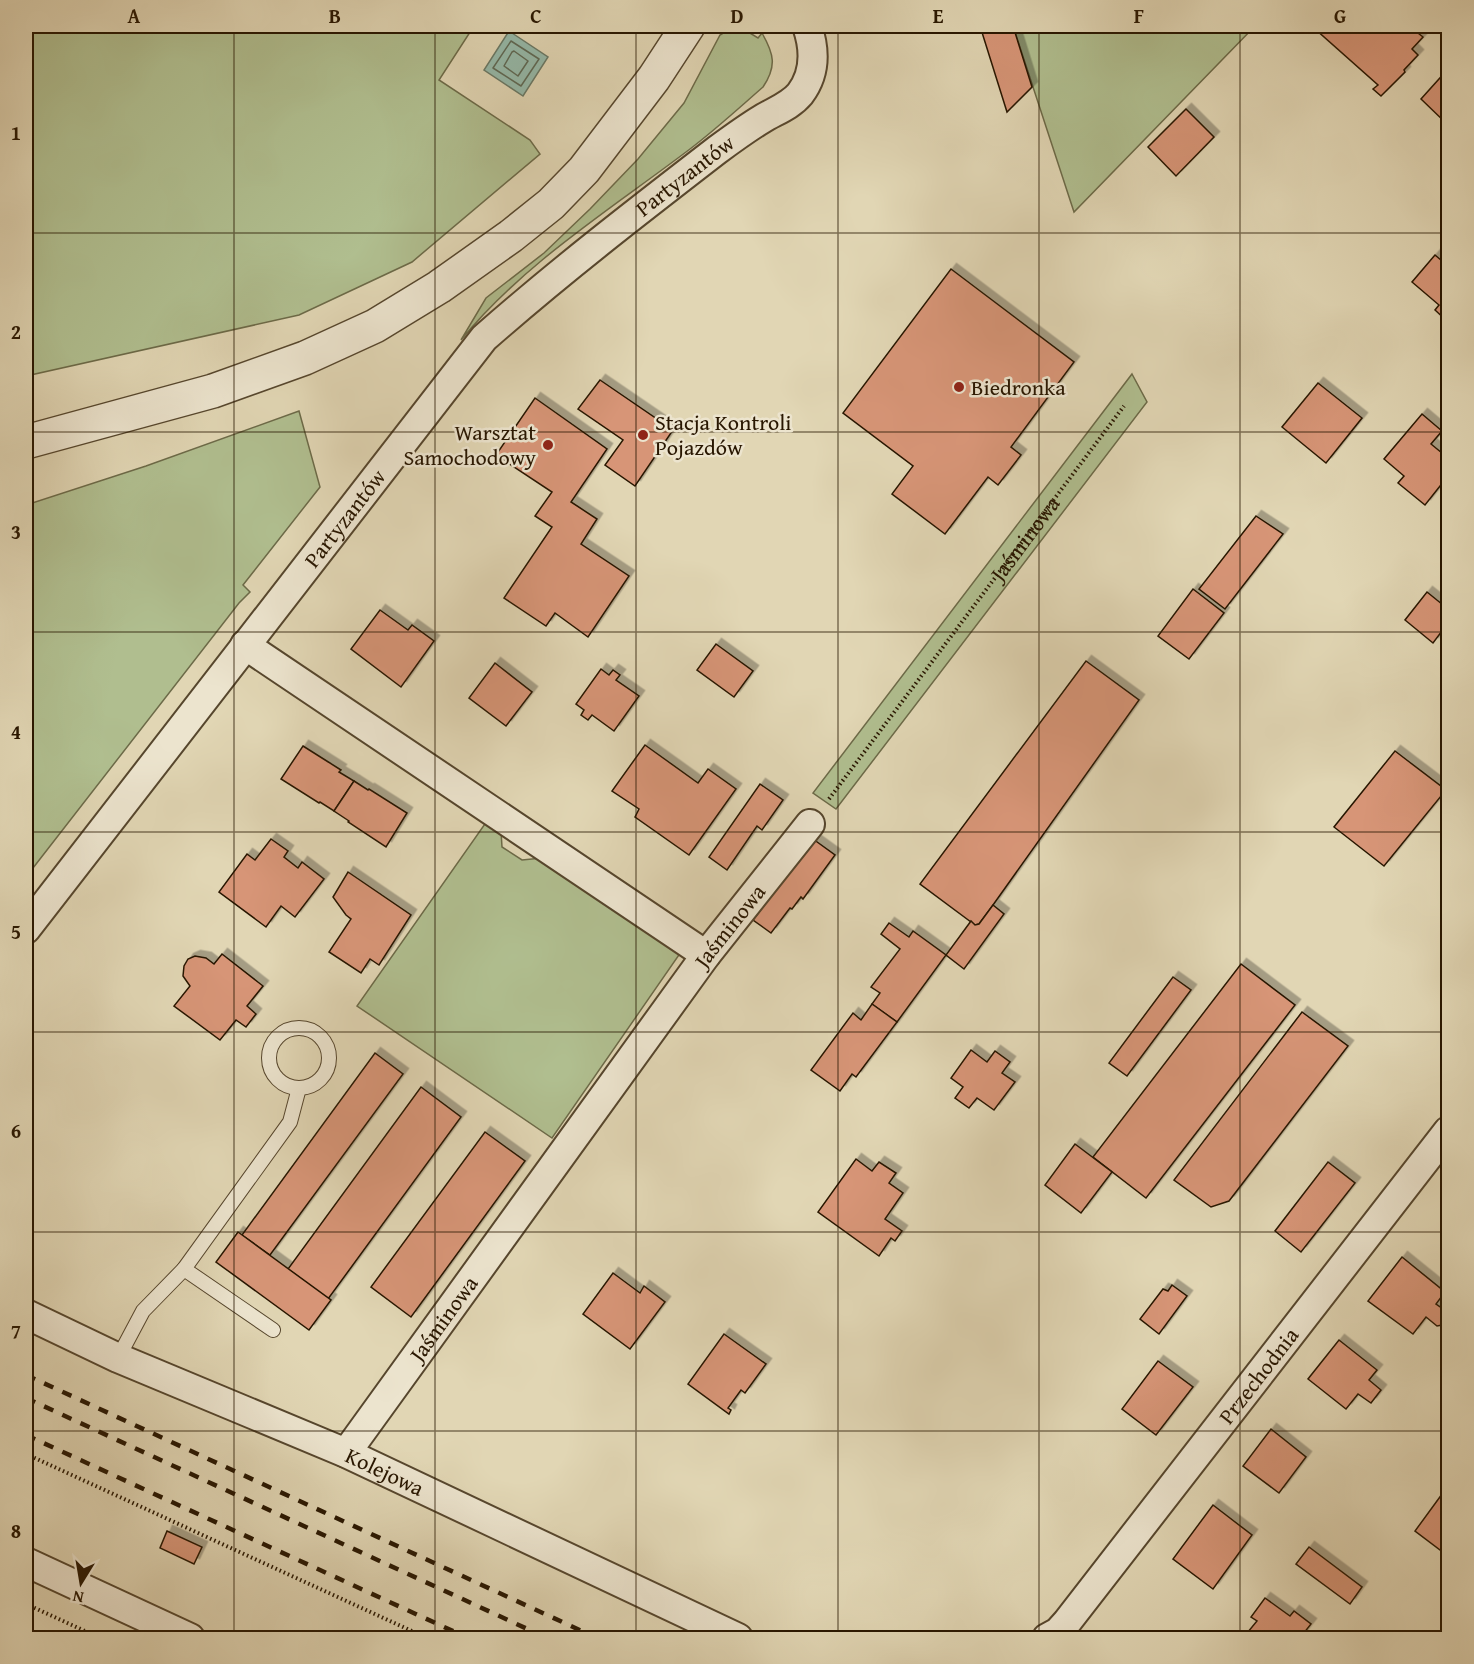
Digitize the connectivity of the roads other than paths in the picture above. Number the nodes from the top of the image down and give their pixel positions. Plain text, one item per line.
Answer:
1 (688, 26) edge
2 (807, 26) edge
3 (26, 441) edge
4 (245, 645) junction
5 (810, 824) road end
6 (26, 929) edge
7 (706, 955) junction
8 (299, 1088) junction
9 (1449, 1131) edge
10 (184, 1269) junction
11 (26, 1314) edge
12 (273, 1330) dead end
13 (118, 1358) junction
14 (346, 1453) junction
15 (26, 1562) edge
16 (1057, 1630) edge
17 (190, 1638) edge
18 (738, 1638) edge

1 - 3 street
2 - 4 street, Partyzantów
4 - 6 street, Partyzantów
4 - 7 street
5 - 7 street, Jaśminowa
7 - 14 street, Jaśminowa
8 - 8 lane
8 - 10 lane
9 - 16 street, Przechodnia
10 - 12 lane
10 - 13 lane
11 - 13 street, Kolejowa
13 - 14 street, Kolejowa
14 - 18 street, Kolejowa
15 - 17 street

